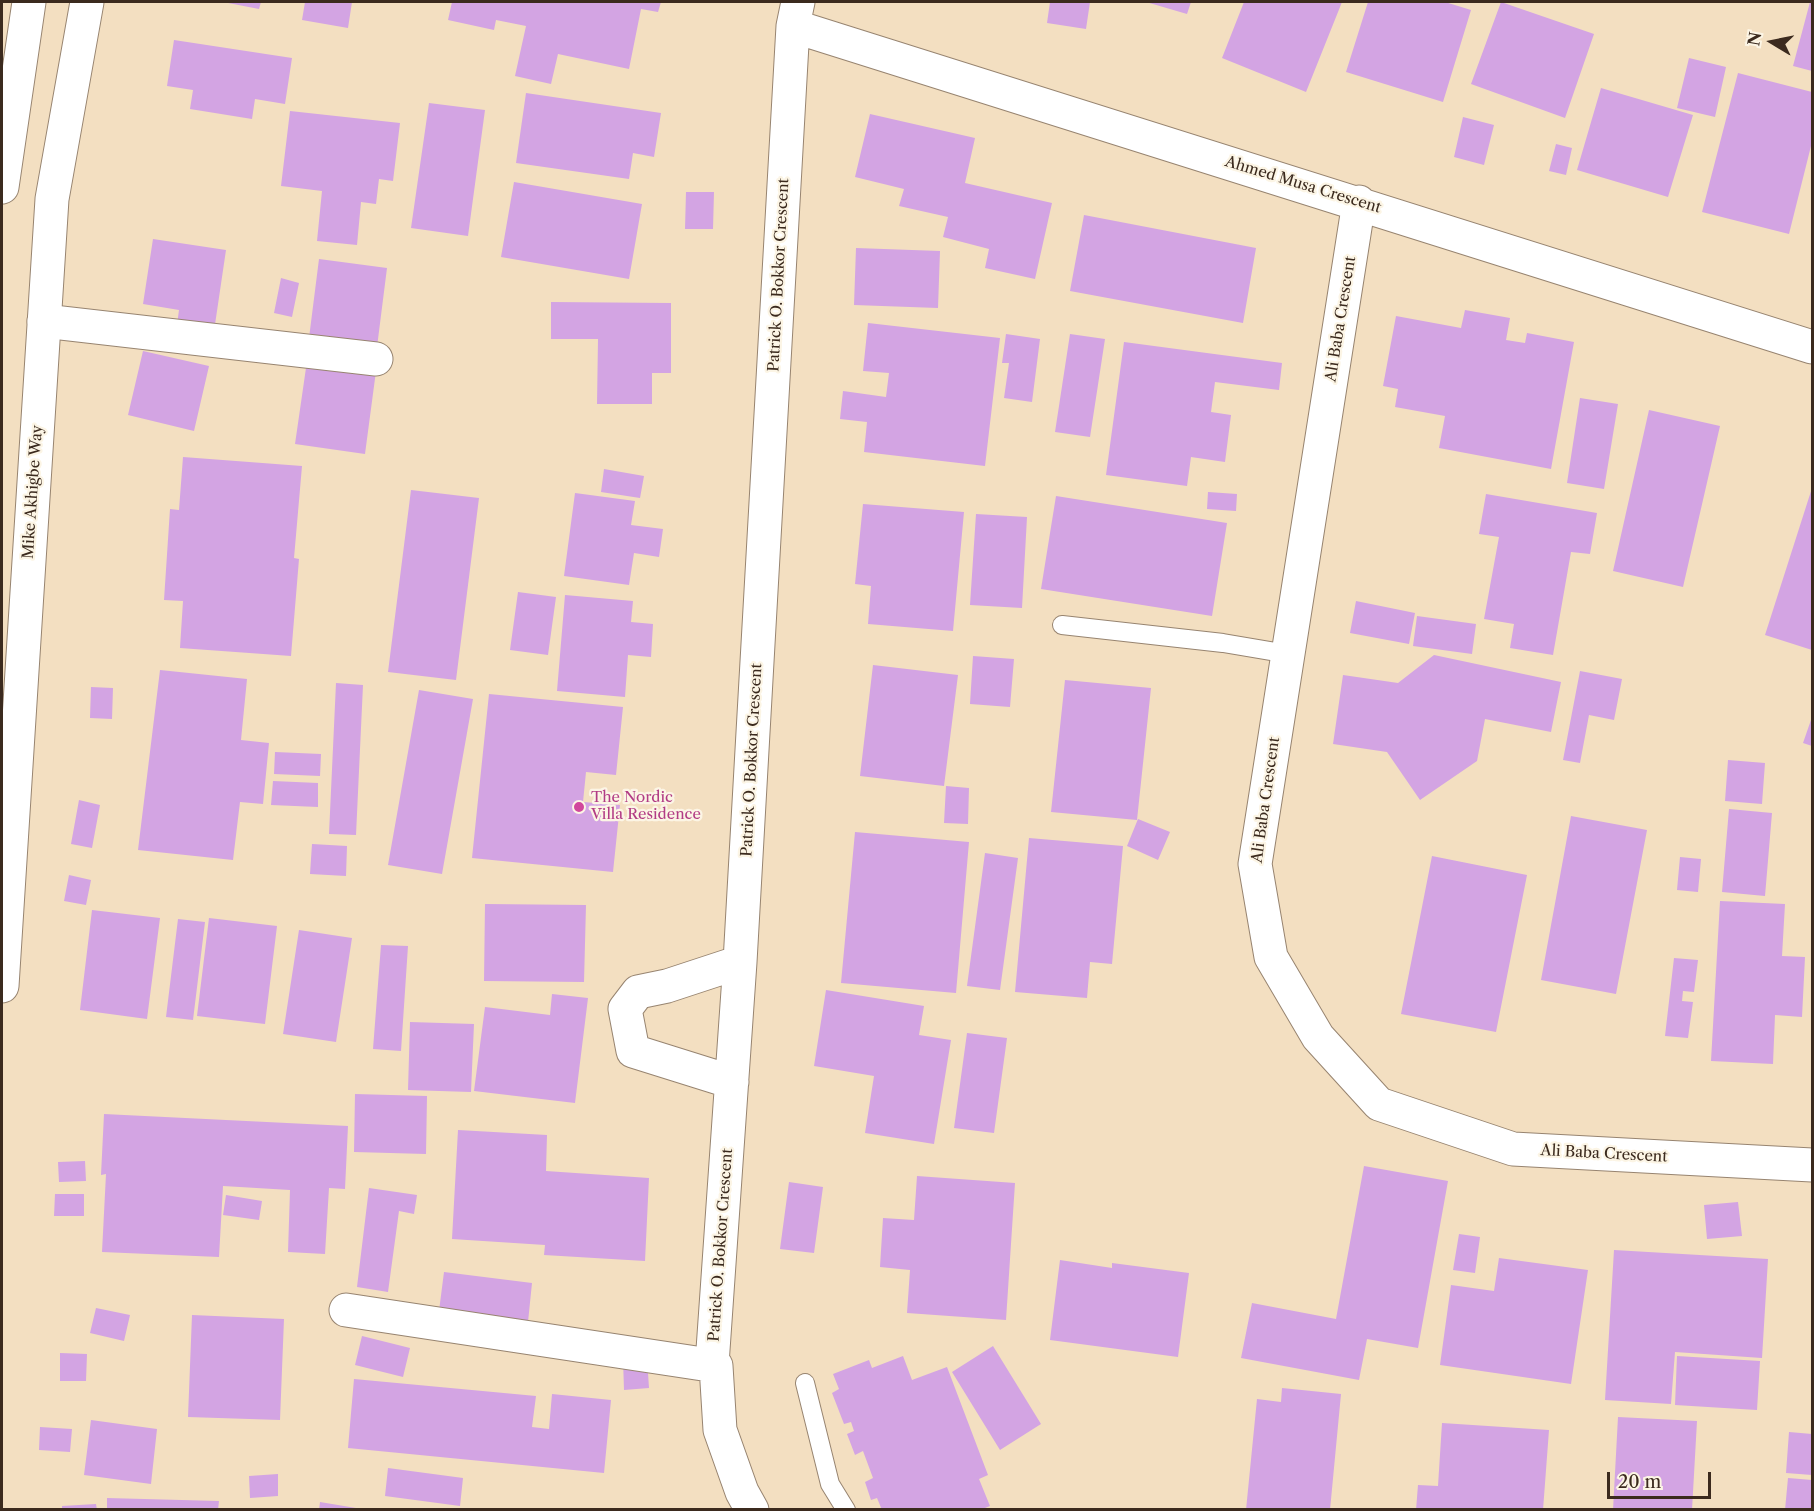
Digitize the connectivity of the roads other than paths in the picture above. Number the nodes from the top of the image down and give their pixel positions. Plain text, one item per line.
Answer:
1 (29, 2) edge
2 (87, 2) edge
3 (795, 14) edge
4 (2, 187) edge
5 (1359, 202) junction
6 (44, 321) junction
7 (1812, 347) edge
8 (376, 359) dead end
9 (1062, 625) dead end
10 (1288, 654) junction
11 (740, 962) junction
12 (2, 986) edge
13 (732, 1082) junction
14 (1812, 1165) edge
15 (346, 1310) dead end
16 (716, 1366) junction
17 (805, 1383) dead end
18 (752, 1509) edge
19 (846, 1509) edge

1 - 4 street
2 - 6 street, Mike Akhigbe Way
3 - 5 street, Ahmed Musa Crescent
3 - 11 street, Patrick O. Bokkor Crescent
5 - 7 street, Ahmed Musa Crescent
5 - 10 street, Ali Baba Crescent
6 - 8 street
6 - 12 street, Mike Akhigbe Way
9 - 10 lane
10 - 14 street, Ali Baba Crescent
11 - 13 street, Patrick O. Bokkor Crescent
11 - 13 street
13 - 16 street, Patrick O. Bokkor Crescent
15 - 16 street
16 - 18 street, Patrick O. Bokkor Crescent
17 - 19 lane

